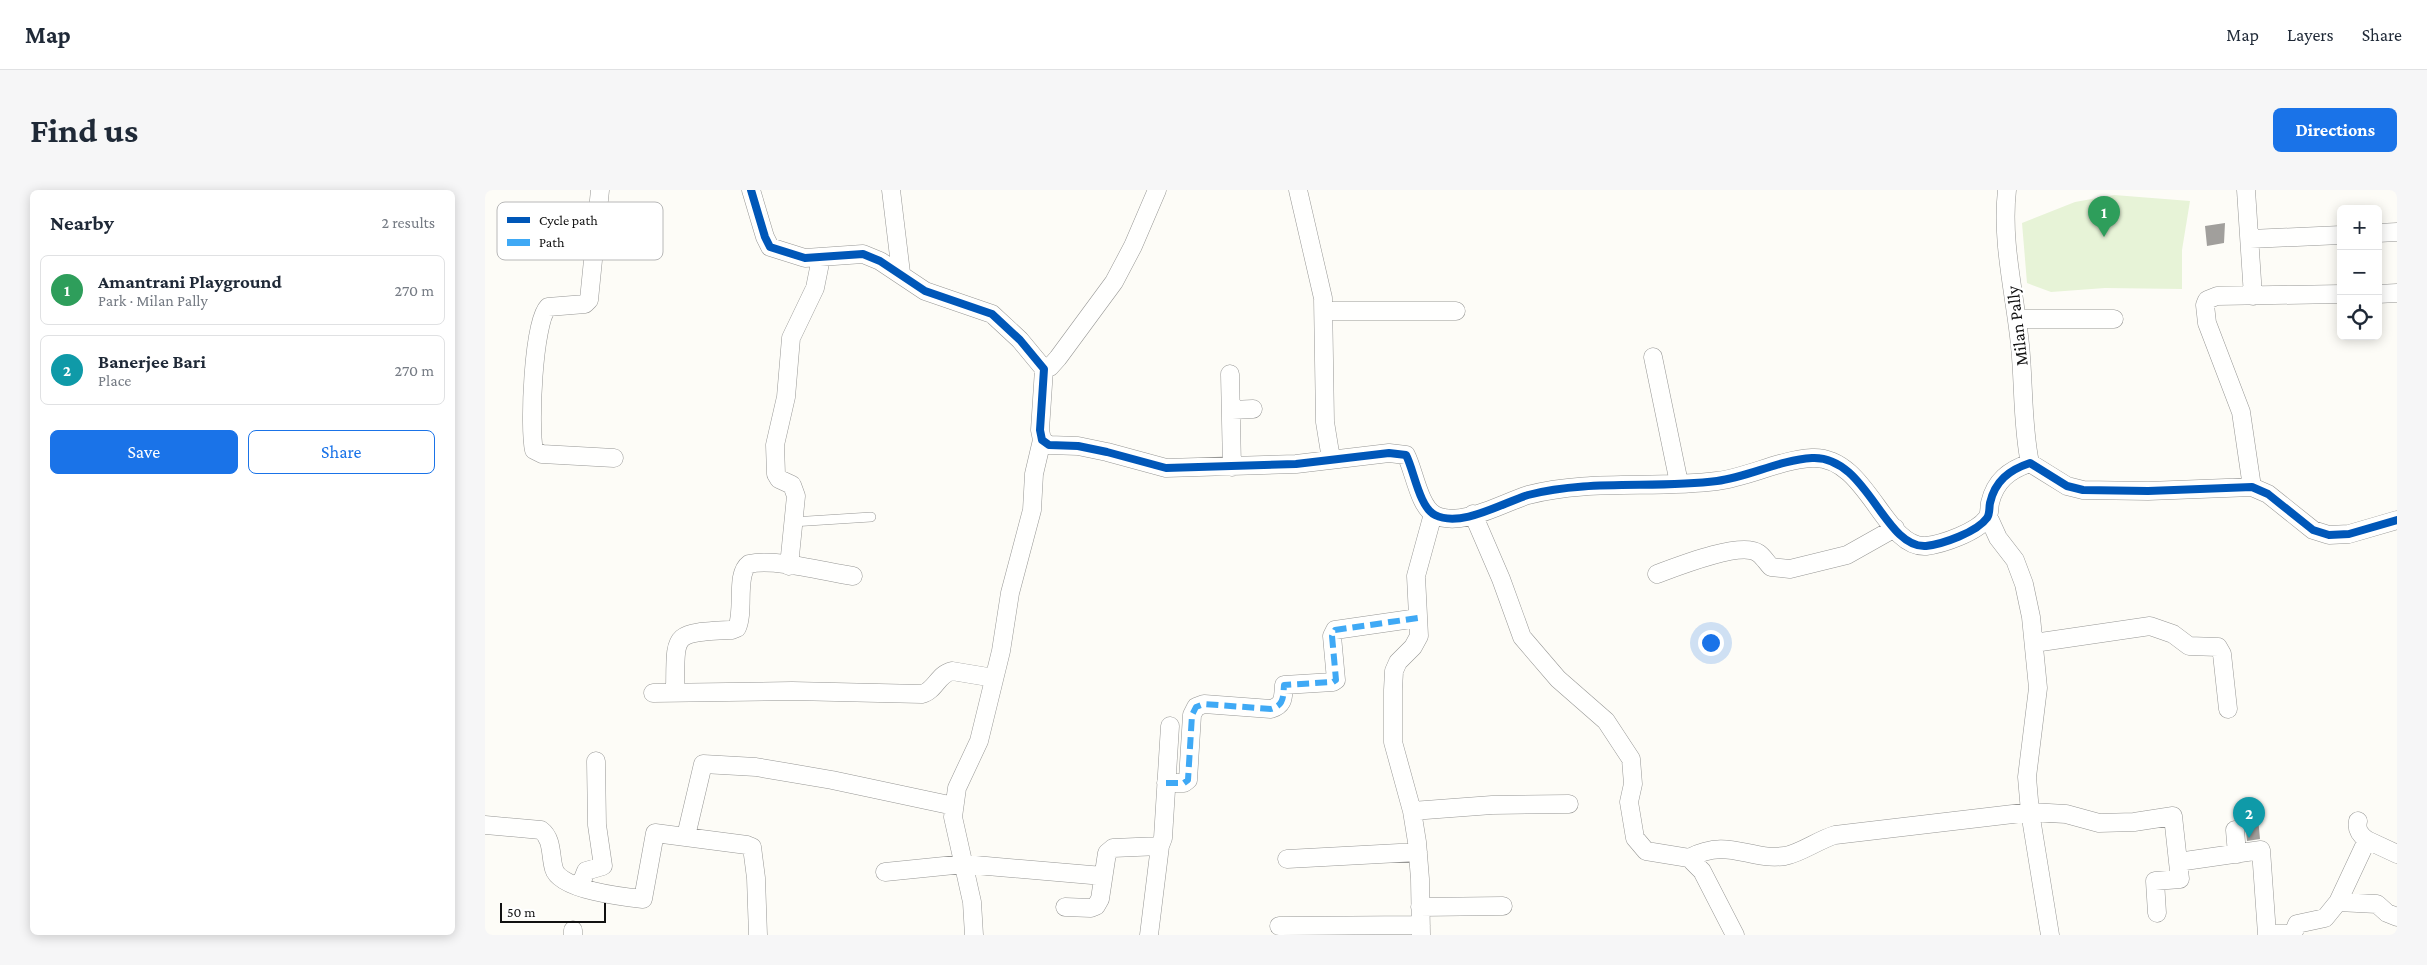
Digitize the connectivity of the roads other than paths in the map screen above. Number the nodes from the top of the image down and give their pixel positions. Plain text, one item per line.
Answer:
1 (751, 190) edge
2 (891, 190) edge
3 (1157, 190) edge
4 (1298, 190) edge
5 (2007, 190) edge
6 (2246, 190) edge
7 (2397, 232) edge
8 (2382, 233) edge
9 (2337, 235) edge
10 (2249, 239) junction
11 (821, 258) junction
12 (593, 260) edge
13 (901, 273) junction
14 (2397, 293) edge
15 (2337, 294) edge
16 (2382, 294) edge
17 (2253, 296) junction
18 (1324, 311) junction
19 (1456, 311) dead end
20 (2017, 319) junction
21 (2114, 319) dead end
22 (1653, 358) dead end
23 (1044, 369) junction
24 (1230, 374) dead end
25 (1232, 410) junction
26 (1253, 410) dead end
27 (1042, 440) junction
28 (614, 458) dead end
29 (1331, 459) junction
30 (2030, 463) junction
31 (1232, 467) junction
32 (1679, 484) junction
33 (2252, 487) junction
34 (1433, 514) junction
35 (1473, 514) junction
36 (1988, 516) junction
37 (871, 517) dead end
38 (2397, 520) edge
39 (792, 522) junction
40 (1895, 528) junction
41 (789, 566) junction
42 (1657, 574) dead end
43 (853, 576) dead end
44 (1418, 618) junction
45 (2034, 643) junction
46 (994, 678) junction
47 (653, 693) dead end
48 (675, 693) junction
49 (2228, 708) dead end
50 (1170, 726) dead end
51 (596, 761) dead end
52 (1167, 783) junction
53 (1569, 804) dead end
54 (954, 806) junction
55 (1412, 811) junction
56 (2030, 812) junction
57 (2358, 821) dead end
58 (485, 825) edge
59 (2235, 830) dead end
60 (686, 836) junction
61 (2367, 840) junction
62 (1160, 846) junction
63 (1418, 852) junction
64 (2237, 854) junction
65 (2397, 854) edge
66 (1689, 858) junction
67 (1287, 860) dead end
68 (2178, 862) junction
69 (964, 864) junction
70 (885, 872) dead end
71 (1103, 876) junction
72 (580, 886) junction
73 (2338, 902) junction
74 (1503, 906) dead end
75 (1065, 907) dead end
76 (1420, 907) junction
77 (2157, 913) dead end
78 (2397, 917) edge
79 (1279, 926) dead end
80 (1421, 930) edge
81 (2267, 934) edge
82 (758, 935) edge
83 (974, 935) edge
84 (1149, 935) edge
85 (1735, 935) edge
86 (2051, 935) edge
87 (2253, 935) edge

1 - 11 street
2 - 13 street
3 - 23 street
4 - 18 street
5 - 20 street, Milan Pally
6 - 10 street
7 - 8 street
9 - 10 street
10 - 17 street
11 - 13 street
11 - 39 street
12 - 28 street
13 - 23 street
14 - 16 street
15 - 17 street
17 - 33 street
18 - 19 street
18 - 29 street
20 - 21 street
20 - 30 street, Milan Pally
22 - 32 street
23 - 27 street
24 - 25 street
25 - 26 street
25 - 31 street
27 - 31 street
27 - 46 street
29 - 31 street
29 - 34 street
30 - 33 street
30 - 36 street
32 - 35 street
32 - 40 street
33 - 38 street
34 - 35 street
34 - 44 street
35 - 66 street
36 - 40 street
36 - 45 street
37 - 39 lane
39 - 41 street
40 - 42 street
41 - 43 street
41 - 48 street
44 - 52 street
44 - 55 street
45 - 49 street
45 - 56 street
46 - 48 street
46 - 54 street
47 - 48 street
50 - 52 street
51 - 72 street
52 - 62 street
53 - 55 street
54 - 60 street
54 - 69 street
55 - 63 street
56 - 66 street
56 - 68 street
56 - 86 street
57 - 61 street
58 - 72 street
59 - 64 street
60 - 72 street
60 - 82 street
61 - 65 street
61 - 73 street
62 - 71 street
62 - 84 street
63 - 67 street
63 - 76 street
64 - 68 street
64 - 81 street
66 - 85 street
68 - 77 street
69 - 70 street
69 - 71 street
69 - 83 street
71 - 75 street
73 - 78 street
73 - 81 street
74 - 76 street
76 - 80 street
79 - 80 street
81 - 87 street

